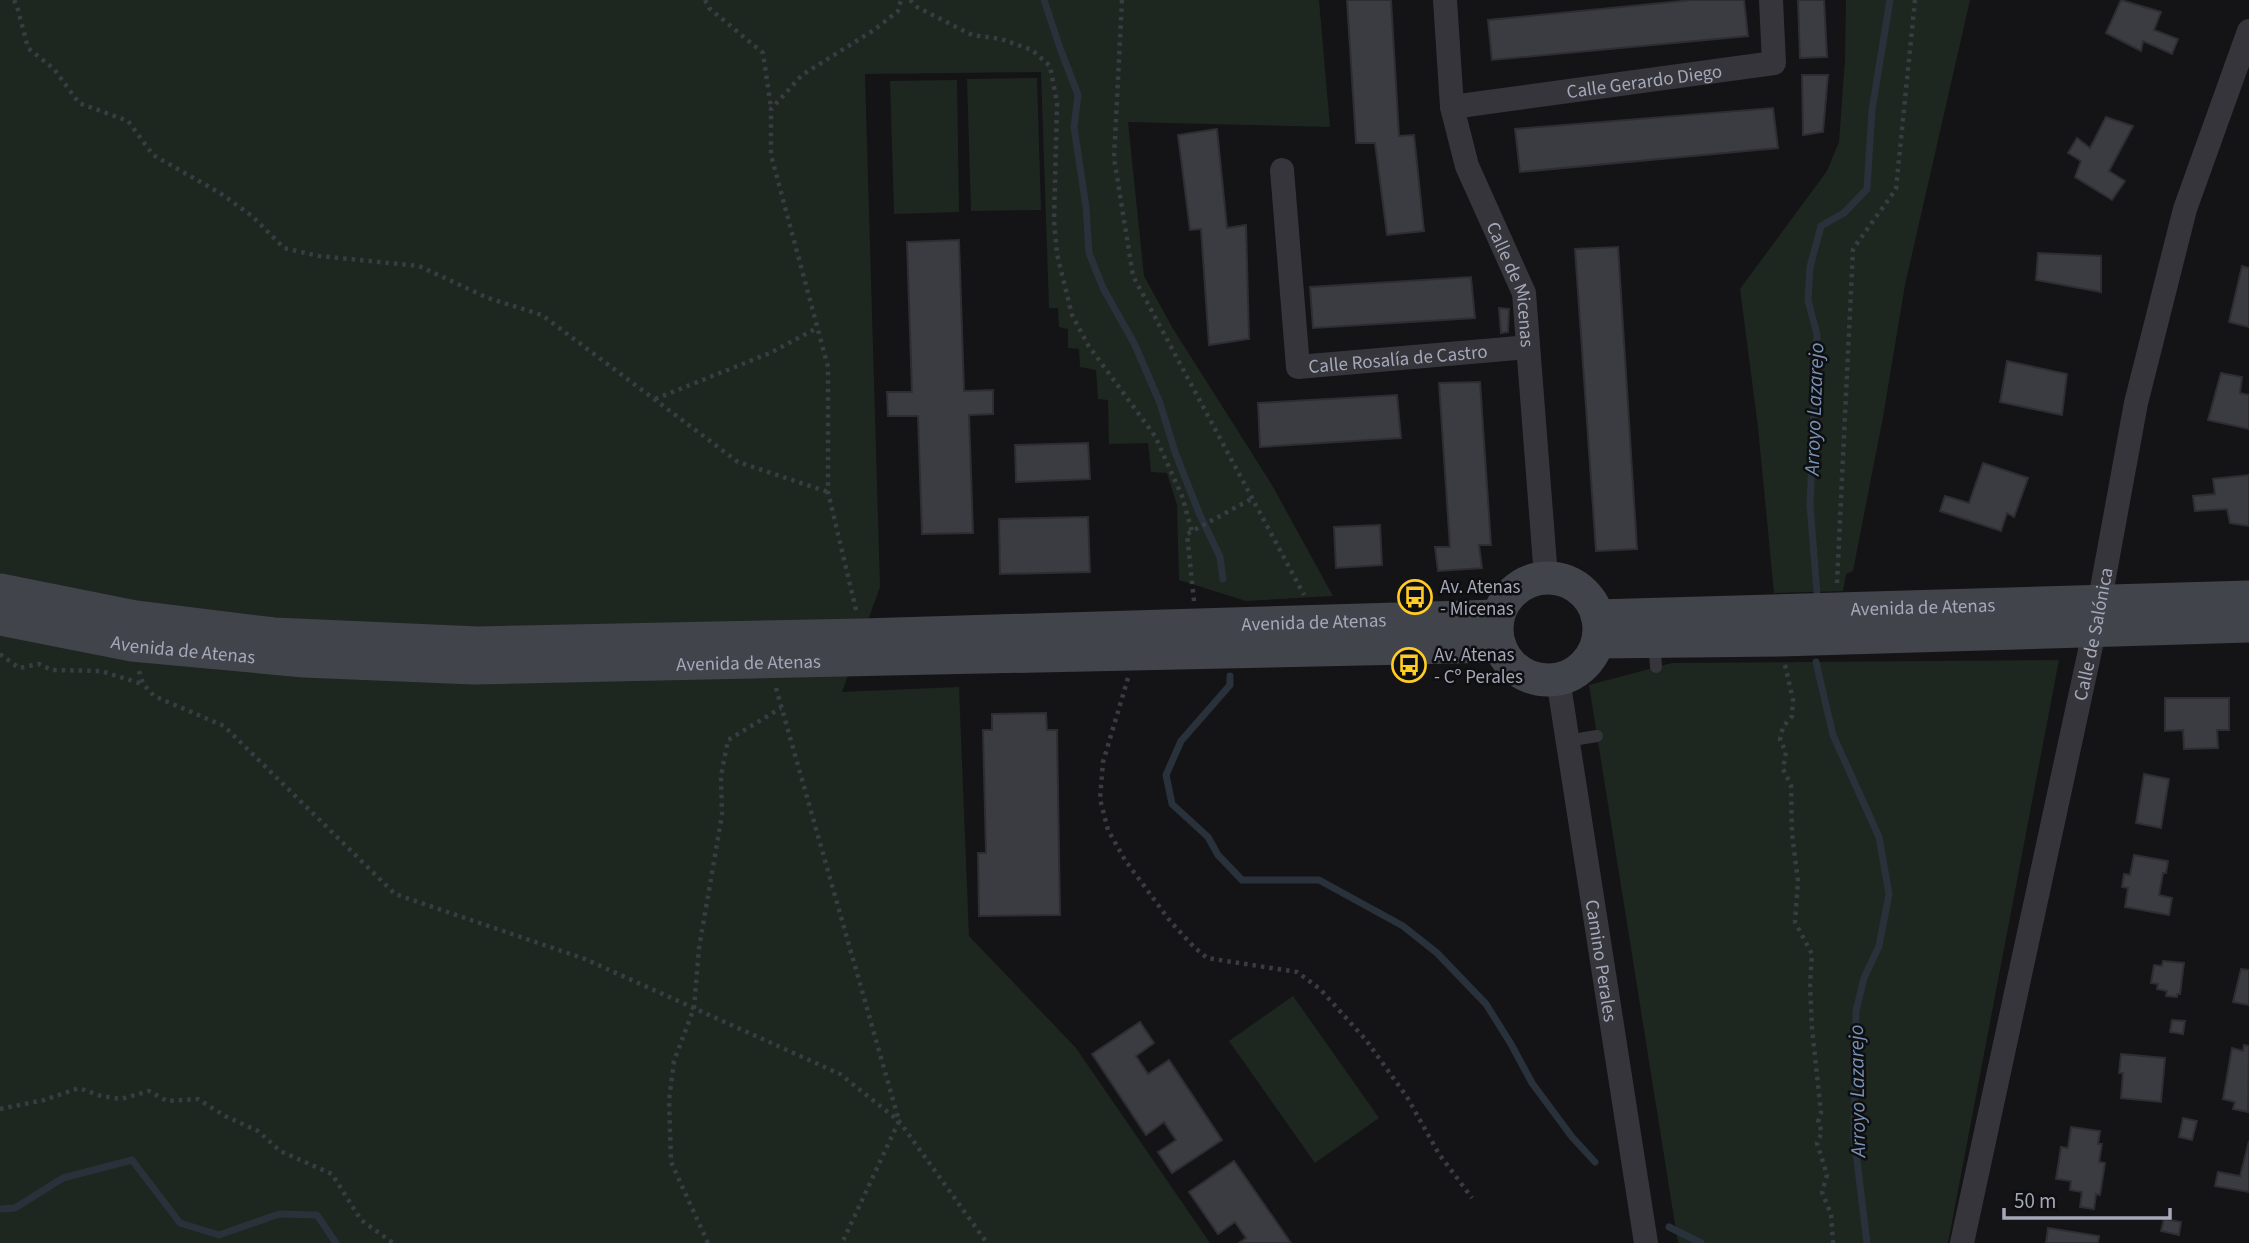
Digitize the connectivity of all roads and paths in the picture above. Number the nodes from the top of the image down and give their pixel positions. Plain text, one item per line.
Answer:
1 (14, 0) edge
2 (705, 0) edge
3 (901, 0) edge
4 (911, 0) edge
5 (1122, 0) edge
6 (1445, 0) edge
7 (1771, 0) edge
8 (1915, 0) edge
9 (2249, 32) edge
10 (1452, 107) junction
11 (771, 109) junction
12 (1282, 170) dead end
13 (817, 328) junction
14 (1528, 347) junction
15 (654, 399) junction
16 (828, 492) junction
17 (1253, 498) junction
18 (1192, 532) junction
19 (1546, 578) junction
20 (0, 590) edge
21 (1305, 596) dead end
22 (2249, 597) edge
23 (1836, 608) junction
24 (1195, 612) dead end
25 (2096, 616) junction
26 (0, 620) edge
27 (2249, 626) edge
28 (1598, 629) junction
29 (1499, 631) junction
30 (862, 635) junction
31 (1780, 640) junction
32 (132, 645) junction
33 (0, 654) edge
34 (770, 663) junction
35 (1132, 667) dead end
36 (1558, 679) junction
37 (143, 684) junction
38 (781, 708) junction
39 (1597, 736) dead end
40 (1567, 741) junction
41 (694, 1008) junction
42 (0, 1108) edge
43 (899, 1121) junction
44 (1472, 1198) dead end
45 (393, 1243) edge
46 (708, 1243) edge
47 (842, 1243) edge
48 (987, 1243) edge
49 (1646, 1243) edge
50 (1833, 1243) edge
51 (1962, 1243) edge

1 - 15 path
2 - 11 path
3 - 11 path
4 - 18 path
5 - 17 path
6 - 10 street, Calle de Micenas
7 - 10 street, Calle Gerardo Diego
8 - 23 path
9 - 25 street, Calle de Salónica
10 - 14 street, Calle de Micenas
11 - 13 path
12 - 14 street, Calle Rosalía de Castro
13 - 15 path
13 - 16 path
14 - 19 street, Calle de Micenas
15 - 16 path
16 - 30 path
17 - 18 path
17 - 21 path
18 - 24 path
19 - 28 main road
19 - 29 main road
20 - 30 main road, Avenida de Atenas
22 - 25 main road, Avenida de Atenas
23 - 25 main road, Avenida de Atenas
23 - 28 main road, Avenida de Atenas
25 - 27 main road, Avenida de Atenas
25 - 31 main road, Avenida de Atenas
25 - 51 street, Calle de Salónica
26 - 32 main road, Avenida de Atenas
28 - 31 main road, Avenida de Atenas
28 - 36 main road
29 - 30 main road, Avenida de Atenas
29 - 34 main road, Avenida de Atenas
29 - 36 main road
31 - 50 path
32 - 34 main road, Avenida de Atenas
32 - 37 path
33 - 37 path
34 - 38 path
35 - 44 path
36 - 40 street, Camino Perales
37 - 41 path
38 - 41 path
38 - 43 path
39 - 40 lane
40 - 49 street, Camino Perales
41 - 43 path
41 - 46 path
42 - 45 path
43 - 47 path
43 - 48 path

